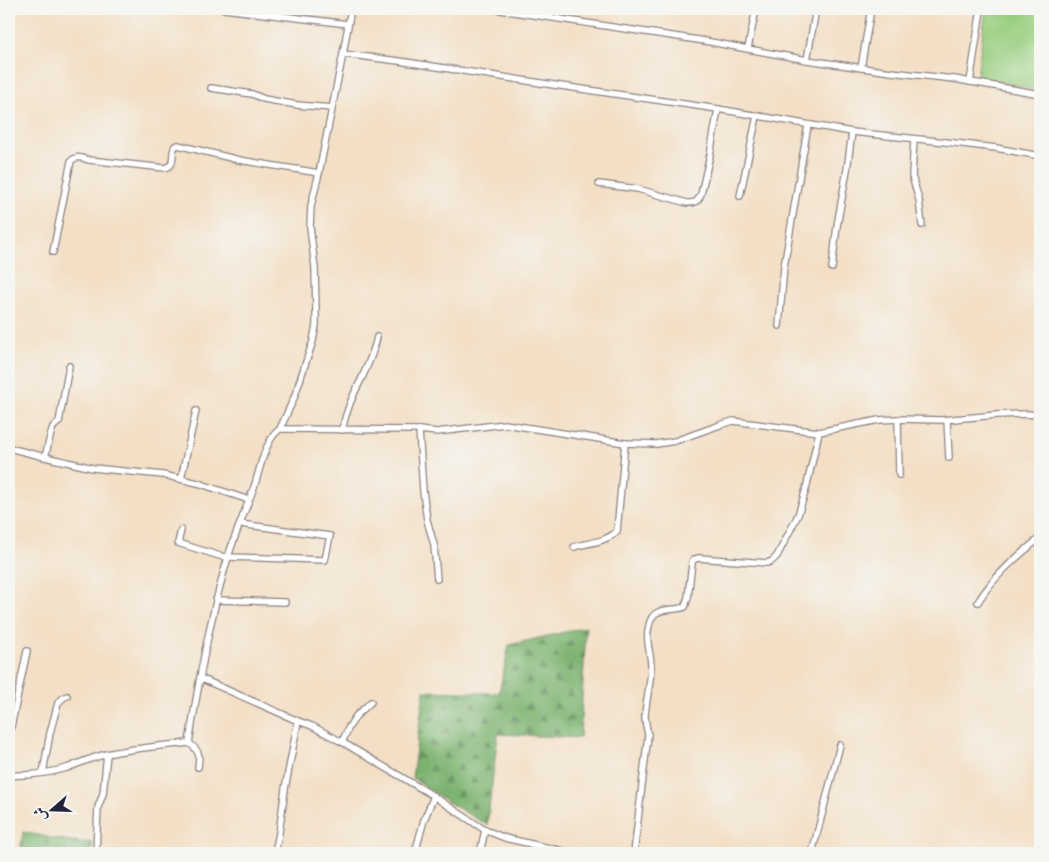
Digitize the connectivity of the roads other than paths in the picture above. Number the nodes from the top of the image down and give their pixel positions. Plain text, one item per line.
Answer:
1 (224, 9) edge
2 (351, 9) edge
3 (494, 9) edge
4 (756, 9) edge
5 (816, 9) edge
6 (871, 9) edge
7 (981, 9) edge
8 (256, 11) edge
9 (348, 24) junction
10 (748, 48) junction
11 (343, 54) junction
12 (807, 60) junction
13 (861, 68) junction
14 (970, 82) junction
15 (211, 88) dead end
16 (1040, 94) edge
17 (332, 108) junction
18 (718, 109) junction
19 (757, 116) junction
20 (808, 125) junction
21 (852, 132) junction
22 (914, 138) junction
23 (1040, 156) edge
24 (319, 173) junction
25 (599, 184) dead end
26 (740, 196) dead end
27 (922, 225) dead end
28 (52, 252) dead end
29 (832, 268) dead end
30 (779, 326) dead end
31 (377, 337) dead end
32 (69, 366) dead end
33 (196, 412) dead end
34 (1040, 415) edge
35 (898, 419) junction
36 (947, 420) junction
37 (280, 429) junction
38 (342, 430) junction
39 (419, 430) junction
40 (819, 432) junction
41 (625, 443) junction
42 (9, 448) edge
43 (45, 457) junction
44 (949, 458) dead end
45 (899, 475) dead end
46 (181, 479) junction
47 (249, 500) junction
48 (240, 524) junction
49 (181, 530) dead end
50 (1040, 538) edge
51 (574, 547) dead end
52 (228, 557) junction
53 (437, 579) dead end
54 (216, 600) junction
55 (285, 602) dead end
56 (978, 602) dead end
57 (27, 651) dead end
58 (200, 678) junction
59 (67, 696) dead end
60 (371, 702) dead end
61 (298, 721) junction
62 (9, 730) edge
63 (342, 742) junction
64 (189, 743) junction
65 (840, 746) dead end
66 (107, 754) junction
67 (198, 767) dead end
68 (43, 773) junction
69 (9, 775) edge
70 (434, 796) junction
71 (485, 830) junction
72 (96, 853) edge
73 (275, 853) edge
74 (415, 853) edge
75 (480, 853) edge
76 (570, 853) edge
77 (634, 853) edge
78 (812, 853) edge

1 - 8 street
2 - 9 street
3 - 10 street
4 - 10 street
5 - 12 street
6 - 13 street
7 - 14 street
8 - 9 street
9 - 11 street
10 - 12 street
11 - 17 street
11 - 18 street
12 - 13 street
13 - 14 street
14 - 16 street
15 - 17 street
17 - 24 street
18 - 19 street
18 - 25 street
19 - 20 street
19 - 26 street
20 - 21 street
20 - 30 street
21 - 22 street
21 - 29 street
22 - 23 street
22 - 27 street
24 - 28 street
24 - 37 street
31 - 38 street
32 - 43 street
33 - 46 street
34 - 36 street
35 - 36 street
35 - 40 street
35 - 45 street
36 - 44 street
37 - 38 street
37 - 47 street
38 - 39 street
39 - 41 street
39 - 53 street
40 - 41 street
40 - 77 street
41 - 51 street
42 - 43 street
43 - 46 street
46 - 47 street
47 - 48 street
48 - 52 street
48 - 52 street
49 - 52 street
50 - 56 street
52 - 54 street
54 - 55 street
54 - 58 street
57 - 62 street
58 - 61 street
58 - 64 street
59 - 68 street
60 - 63 street
61 - 63 street
61 - 73 street
63 - 70 street
64 - 66 street
64 - 67 street
65 - 78 street
66 - 68 street
66 - 72 street
68 - 69 street
70 - 71 street
70 - 74 street
71 - 75 street
71 - 76 street

